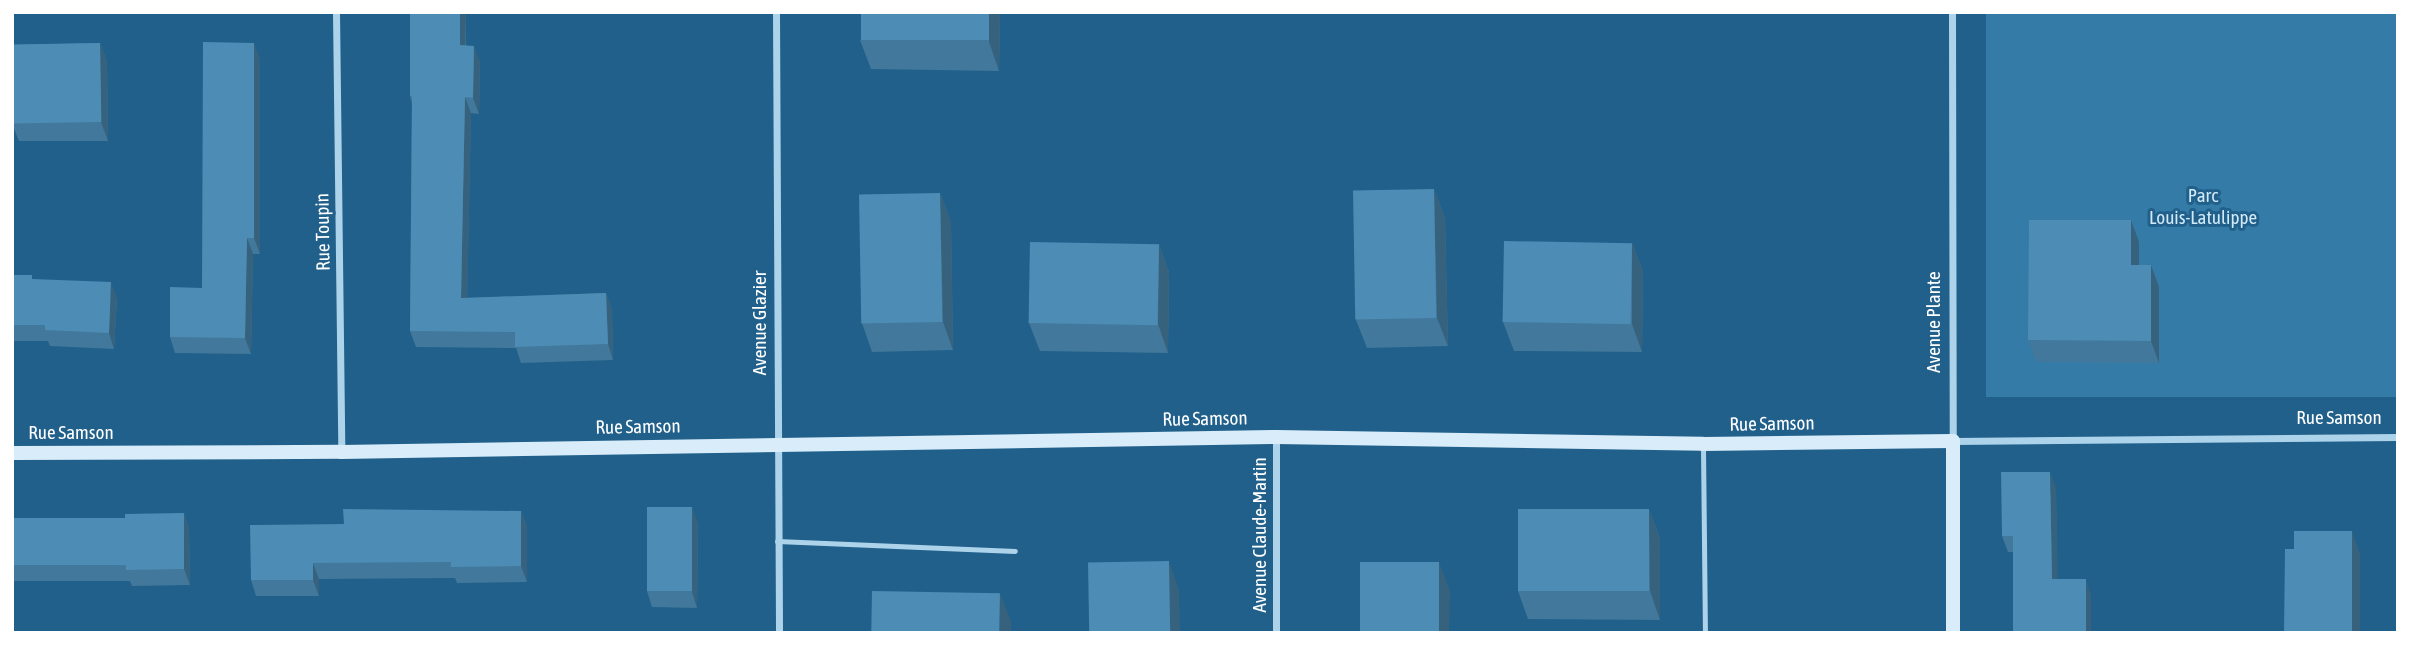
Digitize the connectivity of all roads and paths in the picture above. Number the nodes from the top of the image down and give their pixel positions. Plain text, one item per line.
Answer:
1 (336, 12) edge
2 (776, 12) edge
3 (1952, 12) edge
4 (1276, 437) junction
5 (2398, 437) edge
6 (1953, 441) junction
7 (776, 444) junction
8 (1703, 444) junction
9 (341, 452) junction
10 (12, 453) edge
11 (777, 541) junction
12 (1016, 551) dead end
13 (779, 633) edge
14 (1276, 633) edge
15 (1705, 633) edge
16 (1953, 633) edge

1 - 9 street, Rue Toupin
2 - 7 street, Avenue Glazier
3 - 6 street, Avenue Plante
4 - 7 street, Rue Samson
4 - 8 street, Rue Samson
4 - 14 street, Avenue Claude-Martin
5 - 6 street, Rue Samson
6 - 8 street, Rue Samson
6 - 16 street, Avenue Plante
7 - 9 street, Rue Samson
7 - 11 street, Avenue Glazier
8 - 15 lane
9 - 10 street, Rue Samson
11 - 12 lane
11 - 13 street, Avenue Glazier

